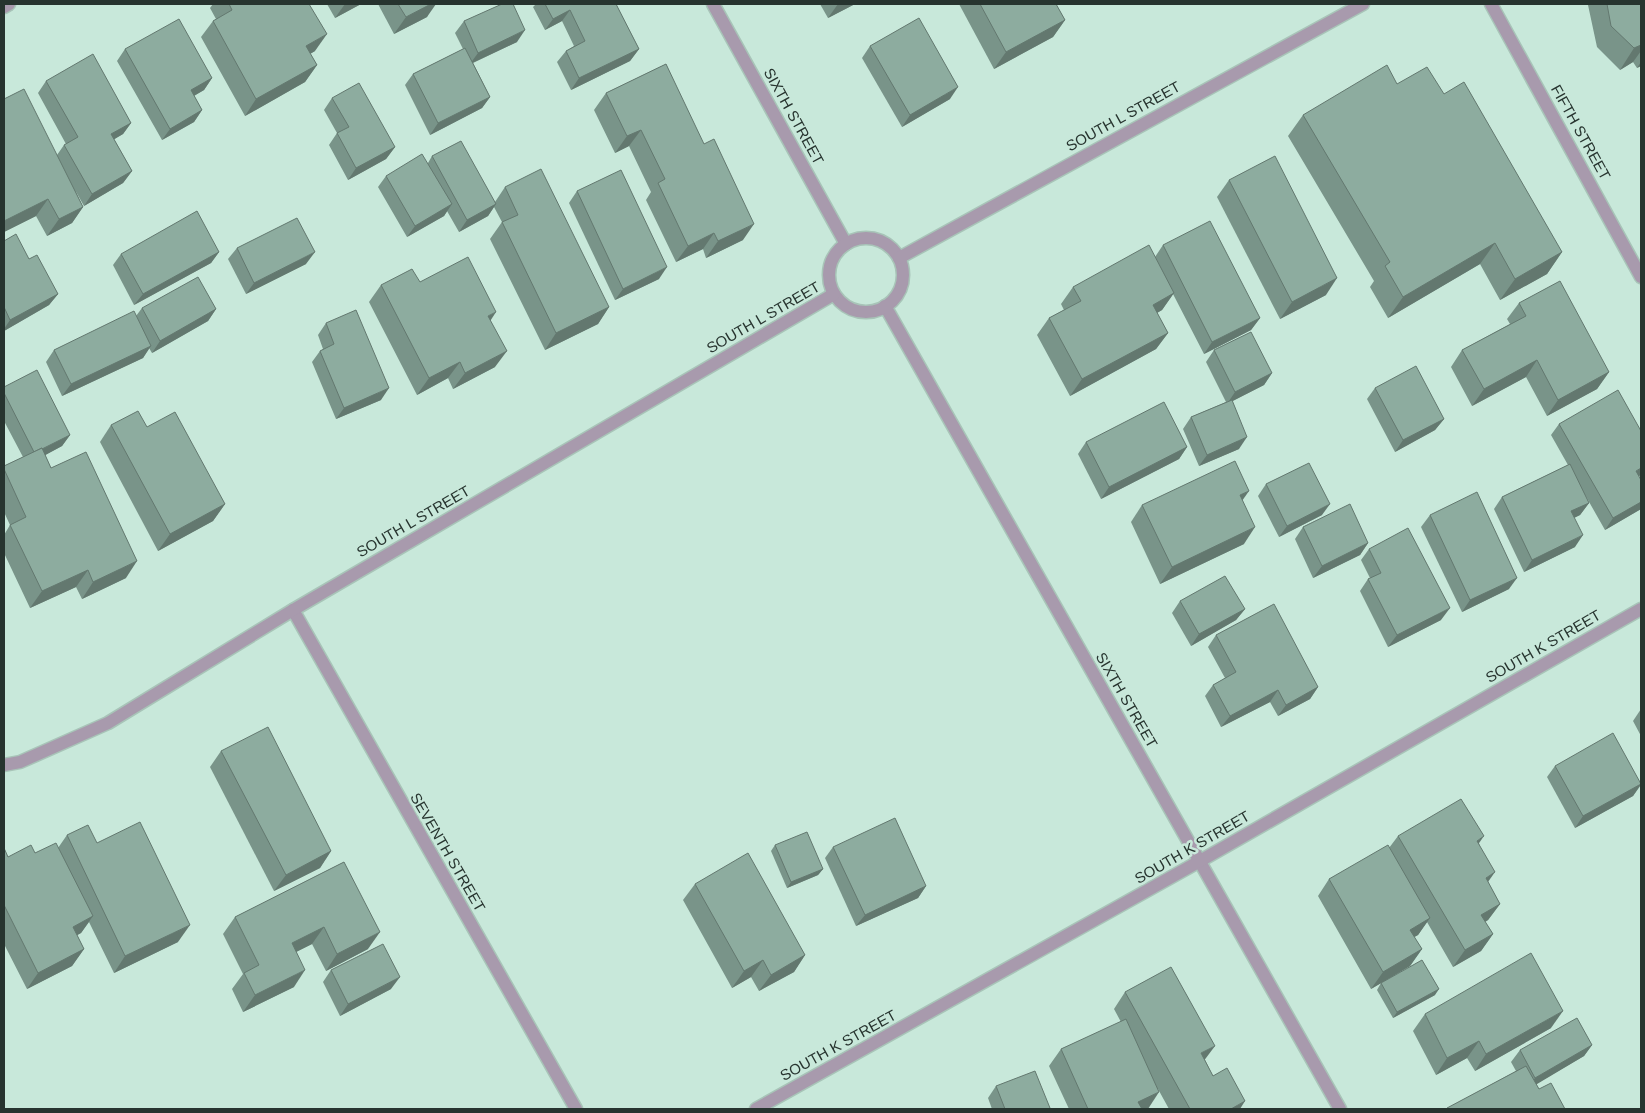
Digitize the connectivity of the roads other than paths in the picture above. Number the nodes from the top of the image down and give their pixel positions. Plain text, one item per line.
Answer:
1 (9, 4) edge
2 (713, 4) edge
3 (1363, 4) edge
4 (1491, 4) edge
5 (4, 7) edge
6 (846, 244) junction
7 (898, 258) junction
8 (1641, 277) edge
9 (834, 294) junction
10 (885, 306) junction
11 (1641, 609) edge
12 (293, 610) junction
13 (4, 765) edge
14 (1200, 861) junction
15 (576, 1109) edge
16 (756, 1109) edge
17 (1340, 1109) edge

1 - 5 street
2 - 6 street, SIXTH STREET
3 - 7 street, SOUTH L STREET
4 - 8 street, FIFTH STREET
6 - 7 street
6 - 9 street
7 - 10 street
9 - 10 street
9 - 12 street, SOUTH L STREET
10 - 14 street, SIXTH STREET
11 - 14 street, SOUTH K STREET
12 - 13 street, SOUTH L STREET
12 - 15 street, SEVENTH STREET
14 - 16 street, SOUTH K STREET
14 - 17 street, SIXTH STREET

